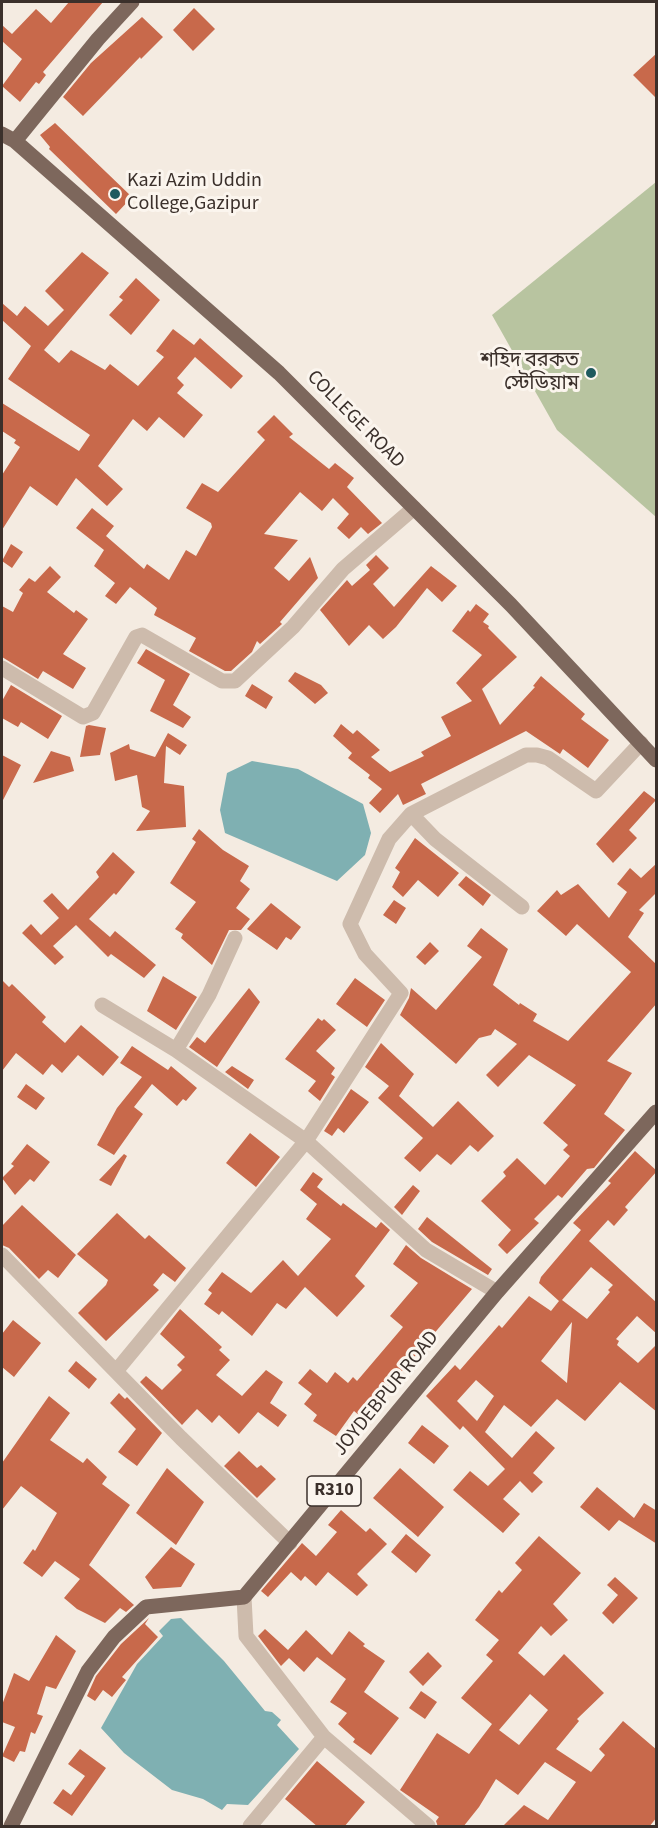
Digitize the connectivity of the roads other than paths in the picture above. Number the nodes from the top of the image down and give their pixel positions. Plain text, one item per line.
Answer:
1 (132, 2) edge
2 (8, 138) edge
3 (414, 508) junction
4 (2, 668) edge
5 (641, 743) junction
6 (657, 760) edge
7 (411, 814) junction
8 (522, 907) dead end
9 (235, 938) dead end
10 (102, 1005) dead end
11 (176, 1050) junction
12 (657, 1112) edge
13 (306, 1141) junction
14 (2, 1255) edge
15 (497, 1293) junction
16 (117, 1370) junction
17 (290, 1543) junction
18 (244, 1597) junction
19 (324, 1737) junction
20 (11, 1827) edge
21 (250, 1827) edge
22 (428, 1827) edge

1 - 2 main road
2 - 3 main road, COLLEGE ROAD
3 - 4 street
3 - 5 main road, COLLEGE ROAD
5 - 6 main road, COLLEGE ROAD
5 - 7 street
7 - 8 street
7 - 13 street
9 - 11 street
10 - 11 street
11 - 13 street
12 - 15 main road, JOYDEBPUR ROAD / R310
13 - 15 street
13 - 16 street
14 - 16 street
15 - 17 main road, JOYDEBPUR ROAD / R310
16 - 17 street
17 - 18 main road, JOYDEBPUR ROAD / R310
18 - 19 street
18 - 20 main road
19 - 21 street
19 - 22 street

